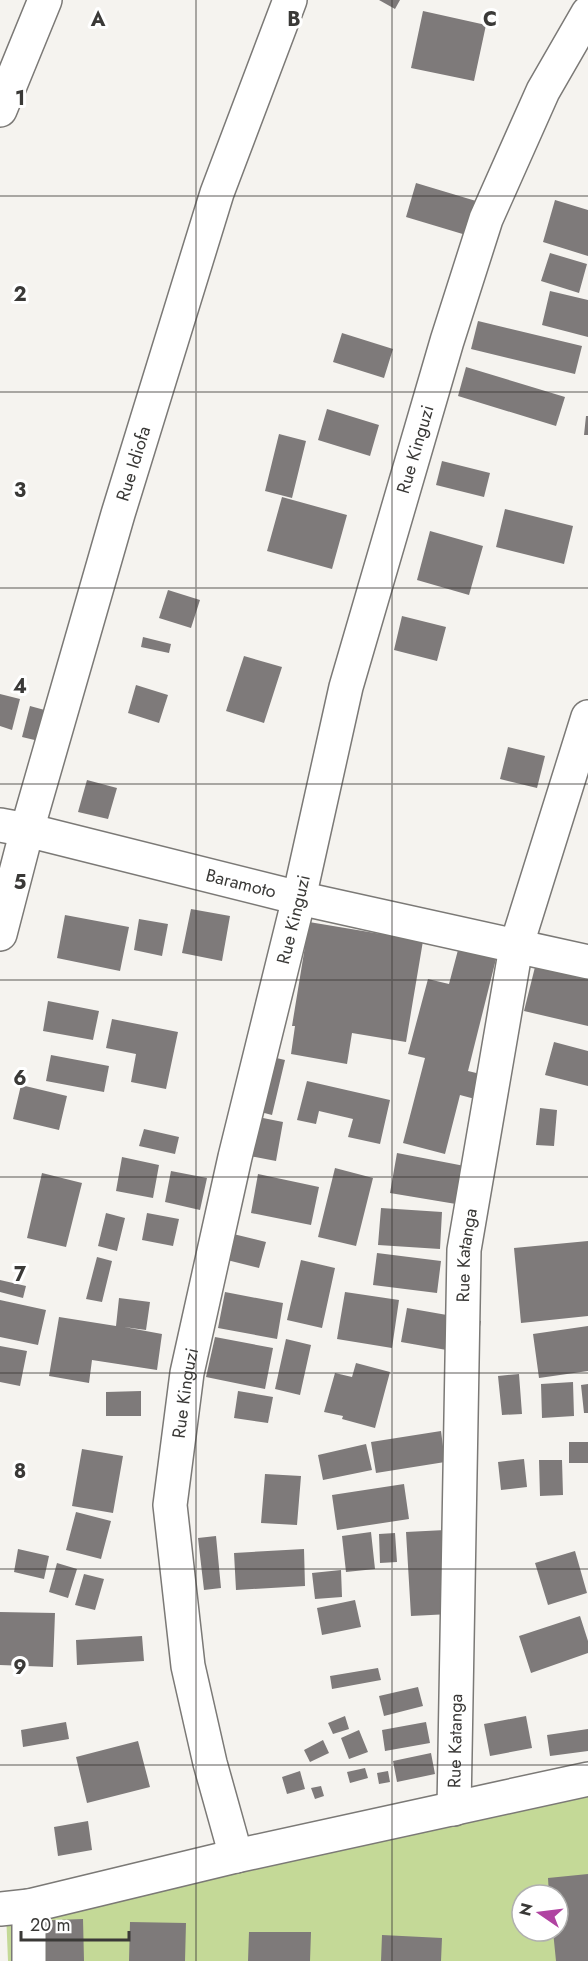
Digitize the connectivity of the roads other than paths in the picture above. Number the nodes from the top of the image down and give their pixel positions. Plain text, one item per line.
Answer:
1 (45, 0) edge
2 (290, 0) edge
3 (588, 13) edge
4 (0, 110) edge
5 (588, 717) edge
6 (14, 827) edge
7 (299, 898) junction
8 (0, 934) edge
9 (516, 947) junction
10 (588, 962) edge
11 (588, 1779) edge
12 (454, 1809) junction
13 (236, 1856) junction
14 (14, 1907) edge
15 (28, 1961) edge

1 - 4 street
2 - 6 street, Rue Idiofa
3 - 7 street, Rue Kinguzi
5 - 9 street, Rue Katanga
6 - 7 street, Baramoto
6 - 8 street, Rue Idiofa
7 - 9 street, Baramoto
7 - 13 street, Rue Kinguzi
9 - 10 street, Baramoto
9 - 12 street, Rue Katanga
11 - 12 street
12 - 13 street
13 - 14 street
14 - 15 street

